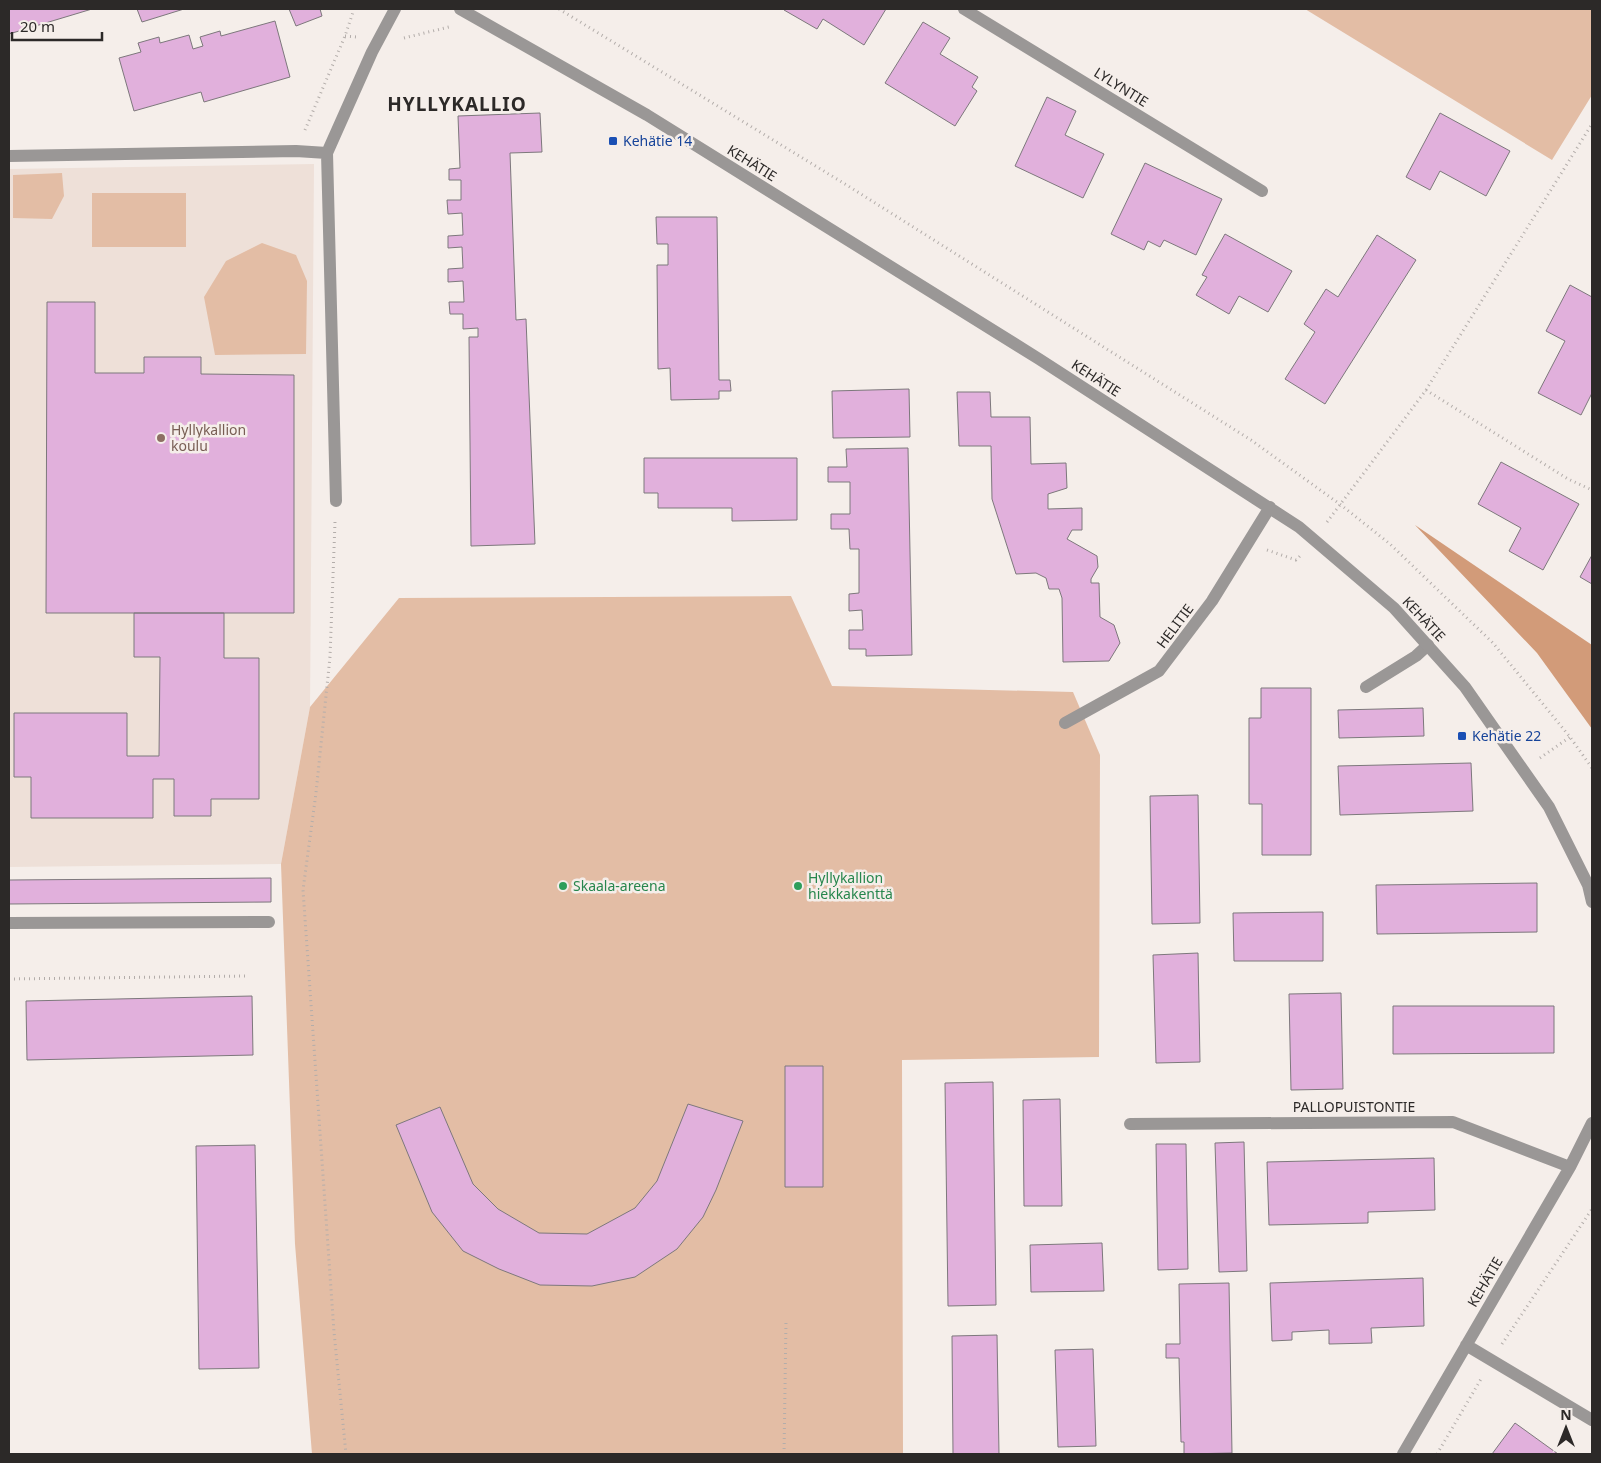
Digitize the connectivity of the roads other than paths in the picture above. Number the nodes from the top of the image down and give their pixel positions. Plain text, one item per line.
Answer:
1 (395, 9) edge
2 (460, 9) edge
3 (964, 9) edge
4 (328, 153) junction
5 (9, 156) edge
6 (1262, 191) dead end
7 (336, 501) road end
8 (1270, 507) junction
9 (1428, 645) junction
10 (1366, 687) dead end
11 (1065, 723) dead end
12 (1592, 902) edge
13 (269, 922) dead end
14 (9, 923) edge
15 (1130, 1124) dead end
16 (1592, 1124) edge
17 (1570, 1166) junction
18 (1466, 1345) junction
19 (1592, 1420) edge
20 (1403, 1454) edge

1 - 4 street
2 - 8 street, KEHÄTIE
3 - 6 street, LYLYNTIE
4 - 5 street
4 - 7 street
8 - 9 street, KEHÄTIE
8 - 11 street, HELITIE
9 - 10 street
9 - 12 street, KEHÄTIE
13 - 14 street
15 - 17 street, PALLOPUISTONTIE
16 - 17 street, KEHÄTIE
17 - 18 street, KEHÄTIE
18 - 19 street
18 - 20 street, KEHÄTIE

